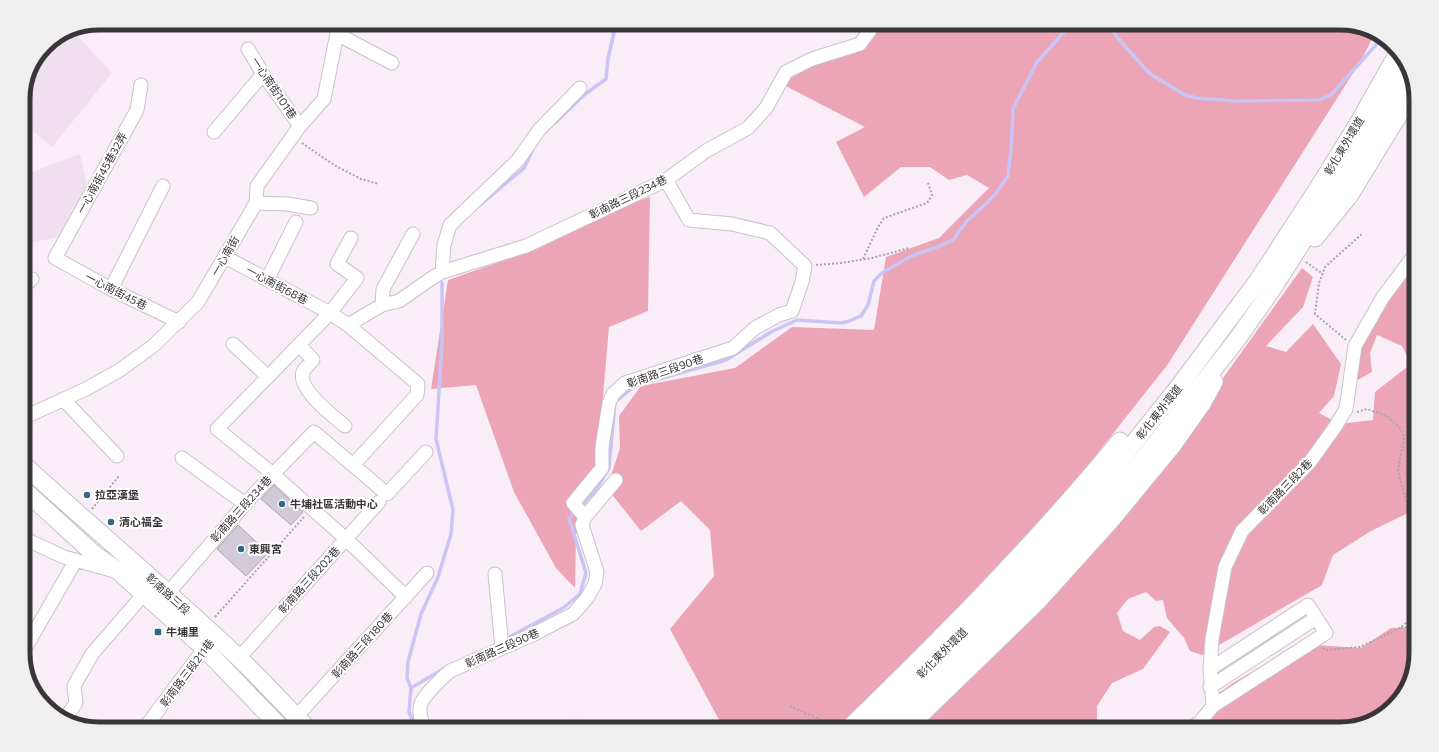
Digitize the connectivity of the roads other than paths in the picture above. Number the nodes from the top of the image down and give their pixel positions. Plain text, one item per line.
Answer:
1 (338, 30) edge
2 (340, 30) edge
3 (870, 30) edge
4 (248, 50) dead end
5 (1388, 50) edge
6 (1395, 58) edge
7 (392, 63) dead end
8 (263, 74) junction
9 (1405, 76) edge
10 (141, 85) dead end
11 (580, 88) dead end
12 (1409, 98) edge
13 (214, 132) dead end
14 (296, 132) junction
15 (666, 180) junction
16 (163, 186) dead end
17 (256, 203) junction
18 (311, 208) dead end
19 (296, 222) dead end
20 (413, 234) dead end
21 (351, 238) dead end
22 (225, 257) junction
23 (54, 258) joint
24 (1409, 262) edge
25 (1278, 264) junction
26 (442, 272) junction
27 (267, 280) junction
28 (111, 289) junction
29 (382, 305) junction
30 (330, 313) junction
31 (179, 322) junction
32 (348, 325) junction
33 (1225, 326) junction
34 (1238, 338) junction
35 (233, 344) dead end
36 (299, 345) junction
37 (268, 377) junction
38 (63, 399) junction
39 (30, 415) edge
40 (345, 426) dead end
41 (426, 452) dead end
42 (117, 456) dead end
43 (182, 458) dead end
44 (353, 465) junction
45 (30, 470) edge
46 (273, 474) junction
47 (616, 480) dead end
48 (30, 496) edge
49 (379, 502) dead end
50 (245, 504) junction
51 (585, 517) junction
52 (346, 539) junction
53 (30, 541) edge
54 (76, 560) junction
55 (118, 572) junction
56 (427, 573) dead end
57 (495, 574) dead end
58 (168, 593) junction
59 (143, 595) junction
60 (406, 597) junction
61 (1316, 618) junction
62 (208, 637) junction
63 (30, 640) edge
64 (502, 648) junction
65 (239, 658) junction
66 (1210, 669) junction
67 (1210, 686) junction
68 (1213, 706) junction
69 (68, 714) edge
70 (149, 722) edge
71 (276, 722) edge
72 (301, 722) edge
73 (303, 722) edge
74 (421, 722) edge
75 (861, 722) edge
76 (861, 722) edge
77 (895, 722) edge
78 (913, 722) edge
79 (1200, 722) edge

1 - 14 street, 一心南街
2 - 7 street
3 - 15 street, 彰南路三段234巷
4 - 8 street, 一心南街101巷
5 - 25 main road
6 - 25 main road, 彰化東外環道
8 - 13 street
8 - 14 street, 一心南街101巷
9 - 25 main road, 彰化東外環道
10 - 23 street, 一心南街45巷32弄
11 - 26 street
12 - 25 main road
14 - 17 street, 一心南街
15 - 26 street, 彰南路三段234巷
15 - 51 street, 彰南路三段90巷
16 - 28 street
17 - 18 street
17 - 22 street, 一心南街
19 - 27 street
20 - 29 street
21 - 30 street, 彰南路三段234巷
22 - 27 street, 一心南街68巷
22 - 31 street, 一心南街
23 - 28 street, 一心南街45巷
24 - 66 street, 彰南路三段2巷
25 - 33 main road, 彰化東外環道
25 - 34 main road, 彰化東外環道
26 - 29 street, 彰南路三段234巷
27 - 30 street, 一心南街68巷
28 - 31 street, 一心南街45巷
29 - 32 street, 彰南路三段234巷
30 - 32 street, 一心南街68巷
30 - 36 street, 彰南路三段234巷
31 - 38 street, 一心南街
32 - 44 street, 一心南街68巷
33 - 75 main road, 彰化東外環道
33 - 76 main road
34 - 77 main road, 彰化東外環道
34 - 78 main road
35 - 37 street
36 - 37 street, 彰南路三段234巷
36 - 40 street
37 - 46 street, 彰南路三段234巷
38 - 39 street, 一心南街
38 - 42 street
41 - 44 street
43 - 50 street
44 - 46 street
45 - 58 main road, 彰南路三段
46 - 50 street, 彰南路三段234巷
46 - 52 street
47 - 51 street
48 - 55 main road, 彰南路三段
49 - 52 street, 彰南路三段202巷
50 - 58 street, 彰南路三段234巷
51 - 64 street, 彰南路三段90巷
52 - 60 street
52 - 65 street, 彰南路三段202巷
53 - 54 street
54 - 55 street
54 - 63 street
55 - 59 main road, 彰南路三段
56 - 60 street, 彰南路三段180巷
57 - 64 street
58 - 59 street
58 - 62 main road, 彰南路三段
59 - 62 main road, 彰南路三段
59 - 69 street
60 - 73 street, 彰南路三段180巷
61 - 66 street
61 - 67 street
61 - 68 street
62 - 65 main road, 彰南路三段
62 - 70 street, 彰南路三段211巷
62 - 71 main road, 彰南路三段
64 - 74 street, 彰南路三段90巷
65 - 72 main road, 彰南路三段
66 - 67 street, 彰南路三段2巷
67 - 68 street, 彰南路三段2巷
68 - 79 street

